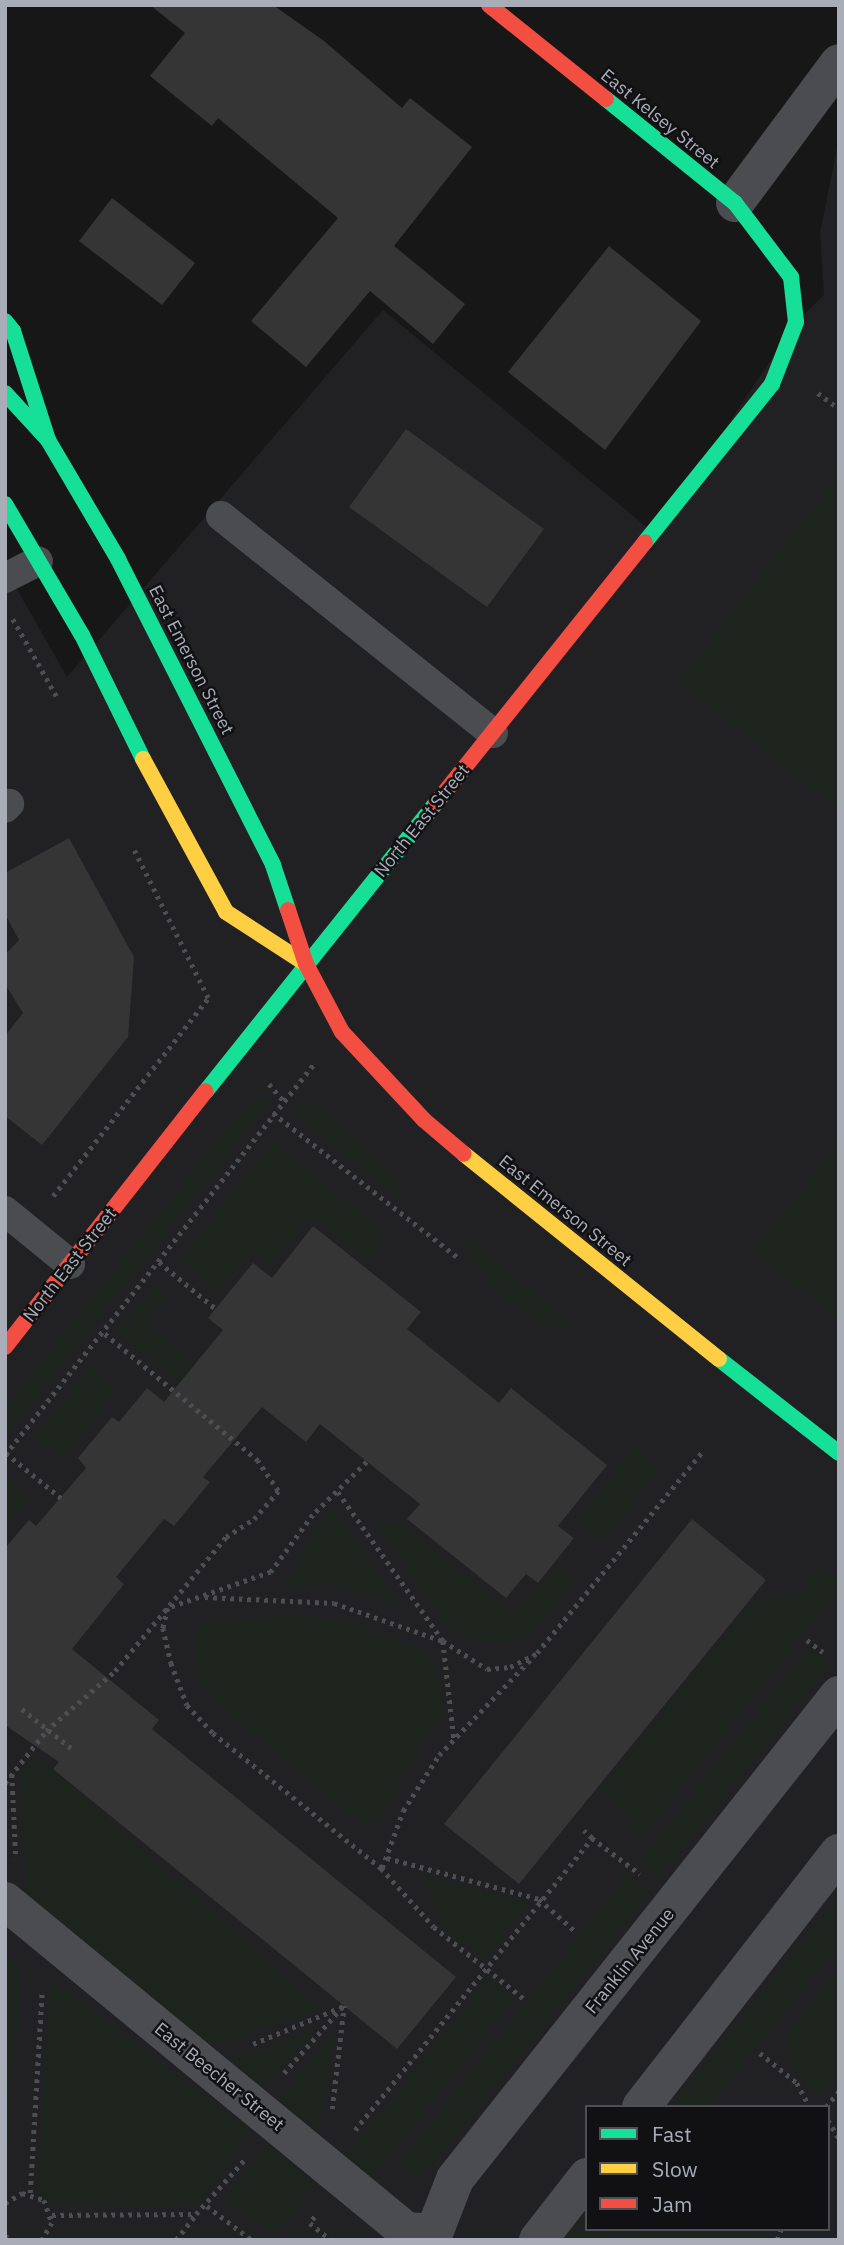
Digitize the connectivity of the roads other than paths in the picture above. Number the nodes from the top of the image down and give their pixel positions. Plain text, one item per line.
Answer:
1 (489, 5) edge
2 (839, 63) edge
3 (735, 203) junction
4 (791, 277) joint
5 (5, 321) edge
6 (5, 393) edge
7 (48, 440) junction
8 (5, 505) edge
9 (221, 516) dead end
10 (38, 561) junction
11 (5, 578) edge
12 (493, 733) junction
13 (306, 964) junction
14 (16, 1220) edge
15 (70, 1264) junction
16 (5, 1347) edge
17 (839, 1453) edge
18 (839, 1695) edge
19 (839, 1853) edge
20 (23, 1916) edge
21 (643, 2105) edge
22 (585, 2180) edge
23 (436, 2236) edge
24 (538, 2240) edge

1 - 3 main road, East Kelsey Street
2 - 3 street
3 - 4 main road, East Kelsey Street
4 - 12 main road, North East Street
5 - 7 main road
6 - 7 main road, East Emerson Street
7 - 13 main road, East Emerson Street
8 - 10 main road, East Emerson Street
9 - 12 lane
10 - 11 lane
10 - 13 main road, East Emerson Street
12 - 13 main road, North East Street
13 - 15 main road, North East Street
13 - 17 main road, East Emerson Street
14 - 15 lane
15 - 16 main road, North East Street
18 - 23 street, Franklin Avenue
19 - 21 street
20 - 23 street, East Beecher Street
22 - 24 street

